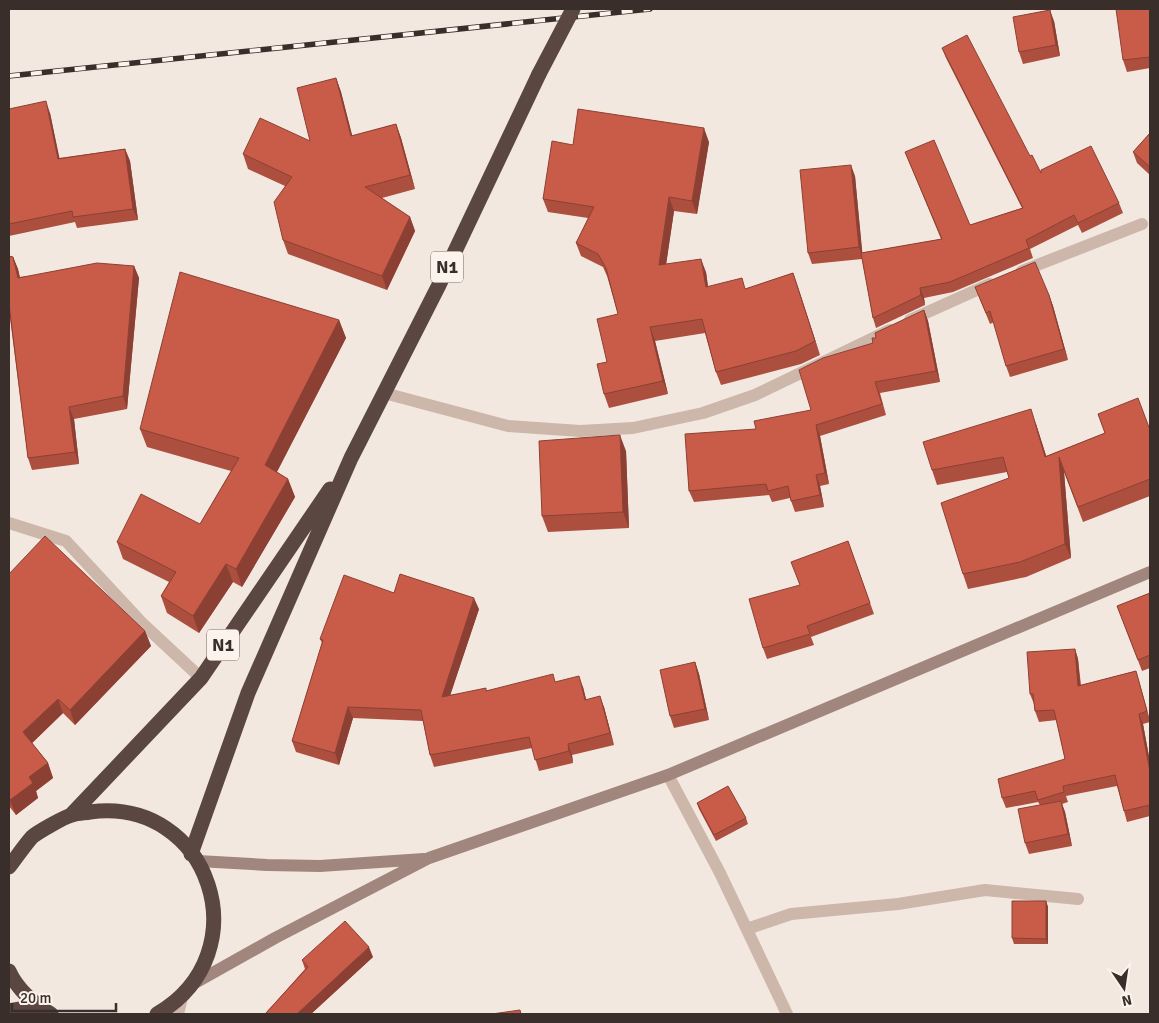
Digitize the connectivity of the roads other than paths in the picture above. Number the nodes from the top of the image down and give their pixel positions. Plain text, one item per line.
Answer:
1 (573, 9) edge
2 (1142, 224) dead end
3 (384, 393) junction
4 (351, 458) junction
5 (9, 523) edge
6 (1150, 572) edge
7 (201, 678) junction
8 (668, 775) junction
9 (72, 814) junction
10 (195, 857) junction
11 (429, 858) junction
12 (9, 867) edge
13 (1078, 899) dead end
14 (746, 930) junction
15 (9, 971) edge
16 (188, 989) junction
17 (9, 1011) edge
18 (46, 1012) edge
19 (157, 1014) edge
20 (178, 1014) edge
21 (786, 1014) edge

1 - 3 highway, N1, bridge
2 - 3 street
3 - 4 highway, N1
4 - 7 highway, N1
4 - 10 highway, N1
5 - 7 street
6 - 8 street
7 - 9 highway, N1
8 - 11 street
8 - 14 street
9 - 10 highway, N1
9 - 12 highway, N1
10 - 11 street
10 - 16 highway, N1
11 - 16 street
13 - 14 street
14 - 21 street
15 - 18 highway
16 - 19 highway, N1
16 - 20 street
17 - 18 highway

